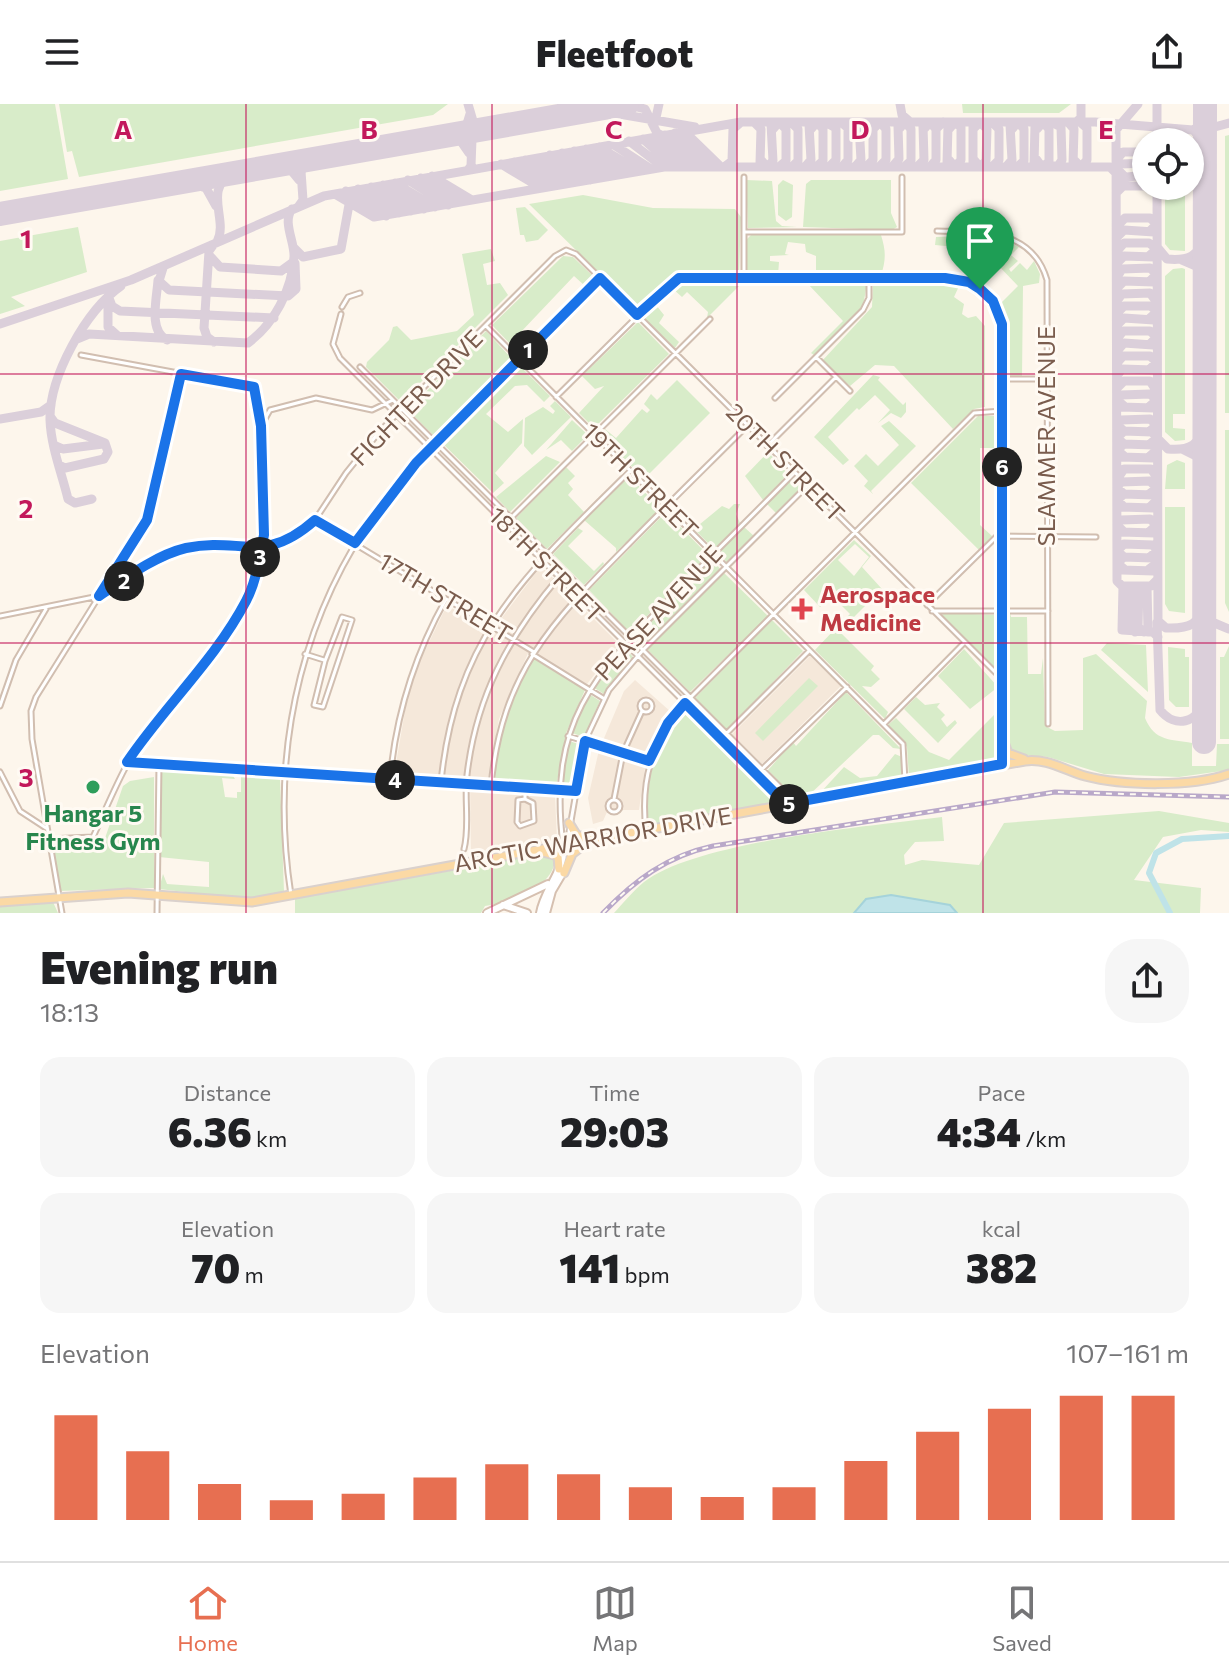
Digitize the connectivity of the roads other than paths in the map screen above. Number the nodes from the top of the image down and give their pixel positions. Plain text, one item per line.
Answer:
1 (744, 177) dead end
2 (902, 177) dead end
3 (937, 231) dead end
4 (744, 232) junction
5 (566, 250) joint
6 (600, 278) junction
7 (744, 278) junction
8 (869, 278) junction
9 (360, 293) dead end
10 (342, 307) dead end
11 (341, 314) dead end
12 (637, 315) junction
13 (710, 319) dead end
14 (486, 326) junction
15 (675, 353) junction
16 (81, 355) dead end
17 (816, 357) junction
18 (519, 359) junction
19 (360, 367) dead end
20 (181, 374) junction
21 (836, 377) junction
22 (1002, 379) junction
23 (1048, 379) junction
24 (850, 391) dead end
25 (556, 397) junction
26 (775, 398) dead end
27 (393, 400) junction
28 (387, 405) junction
29 (402, 409) junction
30 (1002, 411) junction
31 (396, 415) junction
32 (261, 426) junction
33 (747, 426) junction
34 (594, 435) junction
35 (435, 442) junction
36 (767, 446) junction
37 (430, 447) junction
38 (630, 471) junction
39 (794, 473) junction
40 (473, 480) junction
41 (468, 486) junction
42 (807, 486) junction
43 (666, 507) junction
44 (511, 518) junction
45 (315, 520) junction
46 (505, 524) junction
47 (855, 533) junction
48 (1002, 536) junction
49 (1047, 537) junction
50 (1096, 537) dead end
51 (355, 543) junction
52 (261, 548) junction
53 (547, 554) junction
54 (714, 554) junction
55 (541, 559) junction
56 (726, 567) junction
57 (559, 577) junction
58 (583, 590) junction
59 (577, 595) junction
60 (99, 596) junction
61 (446, 599) junction
62 (927, 605) junction
63 (46, 608) junction
64 (932, 611) junction
65 (1001, 611) junction
66 (1048, 611) junction
67 (773, 613) junction
68 (0, 616) edge
69 (490, 625) junction
70 (630, 637) junction
71 (512, 639) junction
72 (625, 643) junction
73 (964, 643) junction
74 (643, 650) junction
75 (809, 650) junction
76 (533, 653) junction
77 (305, 654) junction
78 (637, 655) junction
79 (325, 661) junction
80 (1002, 679) junction
81 (847, 687) junction
82 (589, 689) junction
83 (690, 697) junction
84 (603, 698) junction
85 (685, 703) junction
86 (0, 706) edge
87 (642, 711) dead end
88 (884, 724) junction
89 (1048, 724) dead end
90 (727, 734) junction
91 (568, 736) junction
92 (1002, 737) junction
93 (721, 739) junction
94 (585, 741) junction
95 (623, 753) junction
96 (1030, 760) junction
97 (649, 761) junction
98 (127, 762) junction
99 (1002, 764) junction
100 (159, 765) junction
101 (762, 769) junction
102 (0, 772) edge
103 (283, 773) junction
104 (1229, 774) edge
105 (756, 775) junction
106 (390, 779) junction
107 (441, 782) junction
108 (905, 782) junction
109 (466, 784) junction
110 (491, 786) junction
111 (525, 788) junction
112 (558, 790) junction
113 (576, 791) junction
114 (525, 799) junction
115 (614, 799) dead end
116 (795, 803) junction
117 (786, 804) junction
118 (569, 823) junction
119 (46, 828) junction
120 (646, 830) junction
121 (616, 836) junction
122 (48, 839) junction
123 (565, 845) junction
124 (464, 849) dead end
125 (517, 854) junction
126 (561, 871) junction
127 (548, 884) junction
128 (533, 891) junction
129 (157, 895) junction
130 (291, 895) junction
131 (544, 896) junction
132 (59, 898) junction
133 (0, 902) edge
134 (503, 905) junction
135 (544, 912) edge
136 (62, 913) edge
137 (157, 913) edge
138 (487, 913) edge
139 (526, 913) edge

1 - 4 street
2 - 4 street
3 - 23 street, SLAMMER AVENUE
4 - 7 street
5 - 6 street, 20TH STREET
5 - 14 street, FIGHTER DRIVE
6 - 12 street, 20TH STREET
6 - 18 street
7 - 8 street
7 - 12 street
8 - 17 street
8 - 22 street
9 - 10 street
11 - 28 street, 18TH STREET
12 - 15 street, 20TH STREET
12 - 25 street
13 - 15 street
14 - 18 street, 19TH STREET
14 - 29 street, FIGHTER DRIVE
15 - 33 street, 20TH STREET
15 - 34 street
16 - 20 street
17 - 21 street
17 - 26 street
18 - 25 street, 19TH STREET
18 - 35 street
19 - 27 street, 18TH STREET
20 - 32 street
20 - 60 street
21 - 24 street
21 - 36 street
22 - 23 street
22 - 30 street
23 - 49 street, SLAMMER AVENUE
25 - 34 street, 19TH STREET
27 - 28 street
27 - 29 street, 18TH STREET
28 - 31 street, 18TH STREET
28 - 32 street
29 - 31 street, FIGHTER DRIVE
29 - 35 street, 18TH STREET
30 - 47 street
30 - 48 street
31 - 37 street, 18TH STREET
31 - 45 street, FIGHTER DRIVE
32 - 52 street
33 - 36 street, 20TH STREET
33 - 43 street
34 - 38 street, 19TH STREET
34 - 44 street
35 - 37 street
35 - 40 street, 18TH STREET
36 - 39 street, 20TH STREET
37 - 41 street, 18TH STREET
37 - 51 street
38 - 43 street, 19TH STREET
38 - 53 street
39 - 42 street, 20TH STREET
39 - 54 street, PEASE AVENUE
40 - 41 street
40 - 44 street, 18TH STREET
41 - 46 street, 18TH STREET
42 - 47 street, 20TH STREET
42 - 56 street, PEASE AVENUE
43 - 54 street, 19TH STREET
43 - 58 street
44 - 46 street
44 - 53 street, 18TH STREET
45 - 51 street, 17TH STREET
45 - 52 street, FIGHTER DRIVE
46 - 55 street, 18TH STREET
47 - 62 street, 20TH STREET
47 - 67 street
48 - 49 street
48 - 62 street
48 - 65 street
49 - 50 street
49 - 66 street, SLAMMER AVENUE
51 - 61 street, 17TH STREET
51 - 77 street
52 - 60 street, FIGHTER DRIVE
52 - 98 street
53 - 55 street
53 - 58 street, 18TH STREET
54 - 56 street, 19TH STREET
54 - 70 street, PEASE AVENUE
55 - 57 street, 18TH STREET
55 - 69 street
56 - 67 street, 19TH STREET
56 - 74 street, PEASE AVENUE
57 - 59 street, 18TH STREET
57 - 71 street
58 - 59 street
58 - 70 street, 18TH STREET
59 - 72 street, 18TH STREET
59 - 76 street
60 - 63 street, FIGHTER DRIVE
60 - 119 street
61 - 69 street, 17TH STREET
61 - 106 street
62 - 64 street, 20TH STREET
63 - 68 street, FIGHTER DRIVE
63 - 86 street
64 - 65 street
64 - 73 street, 20TH STREET
65 - 66 street
65 - 80 street
66 - 89 street, SLAMMER AVENUE
67 - 75 street, 19TH STREET
67 - 83 street
69 - 71 street, 17TH STREET
69 - 107 street
70 - 72 street, PEASE AVENUE
70 - 74 street, 18TH STREET
71 - 76 street, 17TH STREET
71 - 109 street
72 - 78 street, 18TH STREET
72 - 82 street, PEASE AVENUE
73 - 80 street, 20TH STREET
73 - 88 street
74 - 78 street, PEASE AVENUE
74 - 83 street, 18TH STREET
75 - 81 street, 19TH STREET
75 - 90 street
76 - 82 street, 17TH STREET
76 - 110 street
77 - 79 street
77 - 103 street
78 - 84 street, PEASE AVENUE
78 - 85 street, 18TH STREET
79 - 79 street
80 - 92 street
81 - 88 street, 19TH STREET
81 - 101 street
82 - 84 street, 17TH STREET
82 - 91 street, PEASE AVENUE
83 - 85 street
83 - 90 street, 18TH STREET
84 - 94 street, PEASE AVENUE
85 - 93 street, 18TH STREET
85 - 97 street
87 - 95 street
88 - 108 street, 19TH STREET
90 - 93 street
90 - 101 street, 18TH STREET
91 - 94 street
91 - 112 street, PEASE AVENUE
92 - 96 main road
92 - 99 street
93 - 105 street, 18TH STREET
94 - 95 street
94 - 113 street, PEASE AVENUE
95 - 97 street
95 - 115 street
96 - 99 main road, ARCTIC WARRIOR DRIVE
96 - 104 main road, ARCTIC WARRIOR DRIVE
97 - 120 street
98 - 100 street
98 - 122 street
99 - 108 main road, ARCTIC WARRIOR DRIVE
100 - 103 street
100 - 129 street
101 - 105 street
101 - 116 street, 18TH STREET
102 - 119 street
103 - 106 street
103 - 130 street
105 - 117 street, 18TH STREET
106 - 107 street
107 - 109 street
108 - 116 main road, ARCTIC WARRIOR DRIVE
109 - 110 street
109 - 124 street
110 - 111 street
111 - 112 street
111 - 114 street
112 - 113 street
112 - 123 street, PEASE AVENUE
113 - 118 street, PEASE AVENUE
114 - 114 street
116 - 117 main road, ARCTIC WARRIOR DRIVE
117 - 120 main road, ARCTIC WARRIOR DRIVE
118 - 121 main road
118 - 123 street, PEASE AVENUE
119 - 122 street
120 - 121 main road, ARCTIC WARRIOR DRIVE
121 - 123 main road, ARCTIC WARRIOR DRIVE
121 - 126 main road
122 - 132 street
123 - 125 main road, ARCTIC WARRIOR DRIVE
123 - 126 street, PEASE AVENUE
125 - 126 main road
125 - 130 main road, ARCTIC WARRIOR DRIVE
126 - 127 street, PEASE AVENUE
126 - 135 street, PEASE AVENUE
127 - 128 street
127 - 131 street, PEASE AVENUE
128 - 131 street
128 - 134 street
129 - 130 main road, ARCTIC WARRIOR DRIVE
129 - 132 main road, ARCTIC WARRIOR DRIVE
129 - 137 street
131 - 135 street
132 - 133 main road, ARCTIC WARRIOR DRIVE
132 - 136 street
134 - 138 street
134 - 139 street

